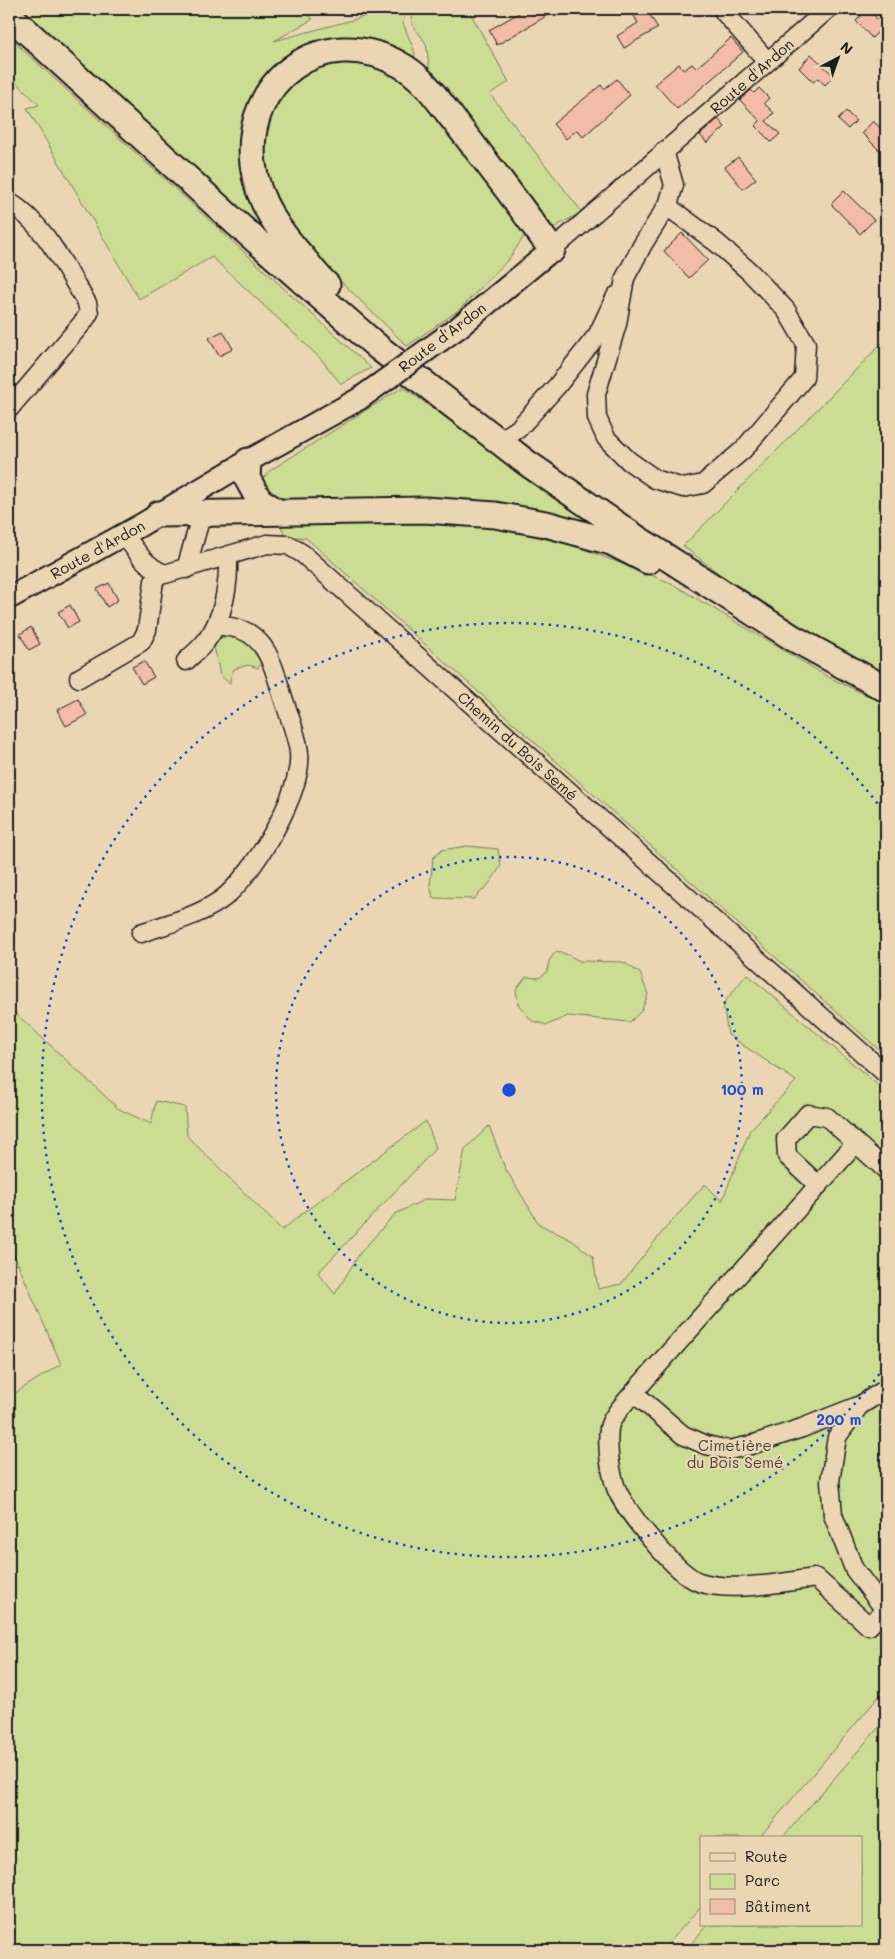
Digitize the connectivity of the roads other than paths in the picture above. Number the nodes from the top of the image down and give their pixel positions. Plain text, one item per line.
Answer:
1 (828, 9) edge
2 (724, 12) dead end
3 (9, 15) edge
4 (767, 61) junction
5 (664, 151) junction
6 (9, 202) edge
7 (667, 206) junction
8 (552, 250) junction
9 (625, 278) junction
10 (9, 409) edge
11 (501, 440) junction
12 (248, 462) junction
13 (526, 463) junction
14 (276, 511) junction
15 (202, 513) junction
16 (159, 514) junction
17 (124, 534) junction
18 (228, 556) junction
19 (186, 569) junction
20 (159, 572) junction
21 (9, 598) edge
22 (216, 625) junction
23 (793, 638) junction
24 (186, 660) dead end
25 (79, 678) dead end
26 (886, 689) edge
27 (141, 933) dead end
28 (886, 1074) edge
29 (856, 1143) junction
30 (886, 1170) edge
31 (818, 1185) junction
32 (886, 1374) edge
33 (882, 1391) edge
34 (634, 1393) junction
35 (859, 1406) junction
36 (886, 1609) edge

1 - 4 street, Route d'Ardon
2 - 4 street
3 - 13 highway
4 - 5 street, Route d'Ardon
5 - 7 street
5 - 8 street, Route d'Ardon
6 - 10 street
7 - 9 street
7 - 9 street
8 - 11 highway
8 - 12 main road, Route d'Ardon, bridge
9 - 11 street
11 - 13 highway
12 - 14 highway
12 - 16 main road, Route d'Ardon
13 - 23 highway
14 - 15 highway
14 - 23 highway
15 - 16 highway
15 - 19 street
16 - 17 main road, Route d'Ardon
17 - 20 street
17 - 21 main road, Route d'Ardon
18 - 19 street, Chemin du Bois Semé
18 - 22 street
18 - 28 street, Chemin du Bois Semé
19 - 20 street, Chemin du Bois Semé
20 - 25 street
22 - 24 street
22 - 27 street
23 - 26 highway
29 - 30 street
29 - 31 street
29 - 31 street
31 - 34 street
32 - 33 street
33 - 35 street
34 - 35 street
34 - 36 street
35 - 36 street

